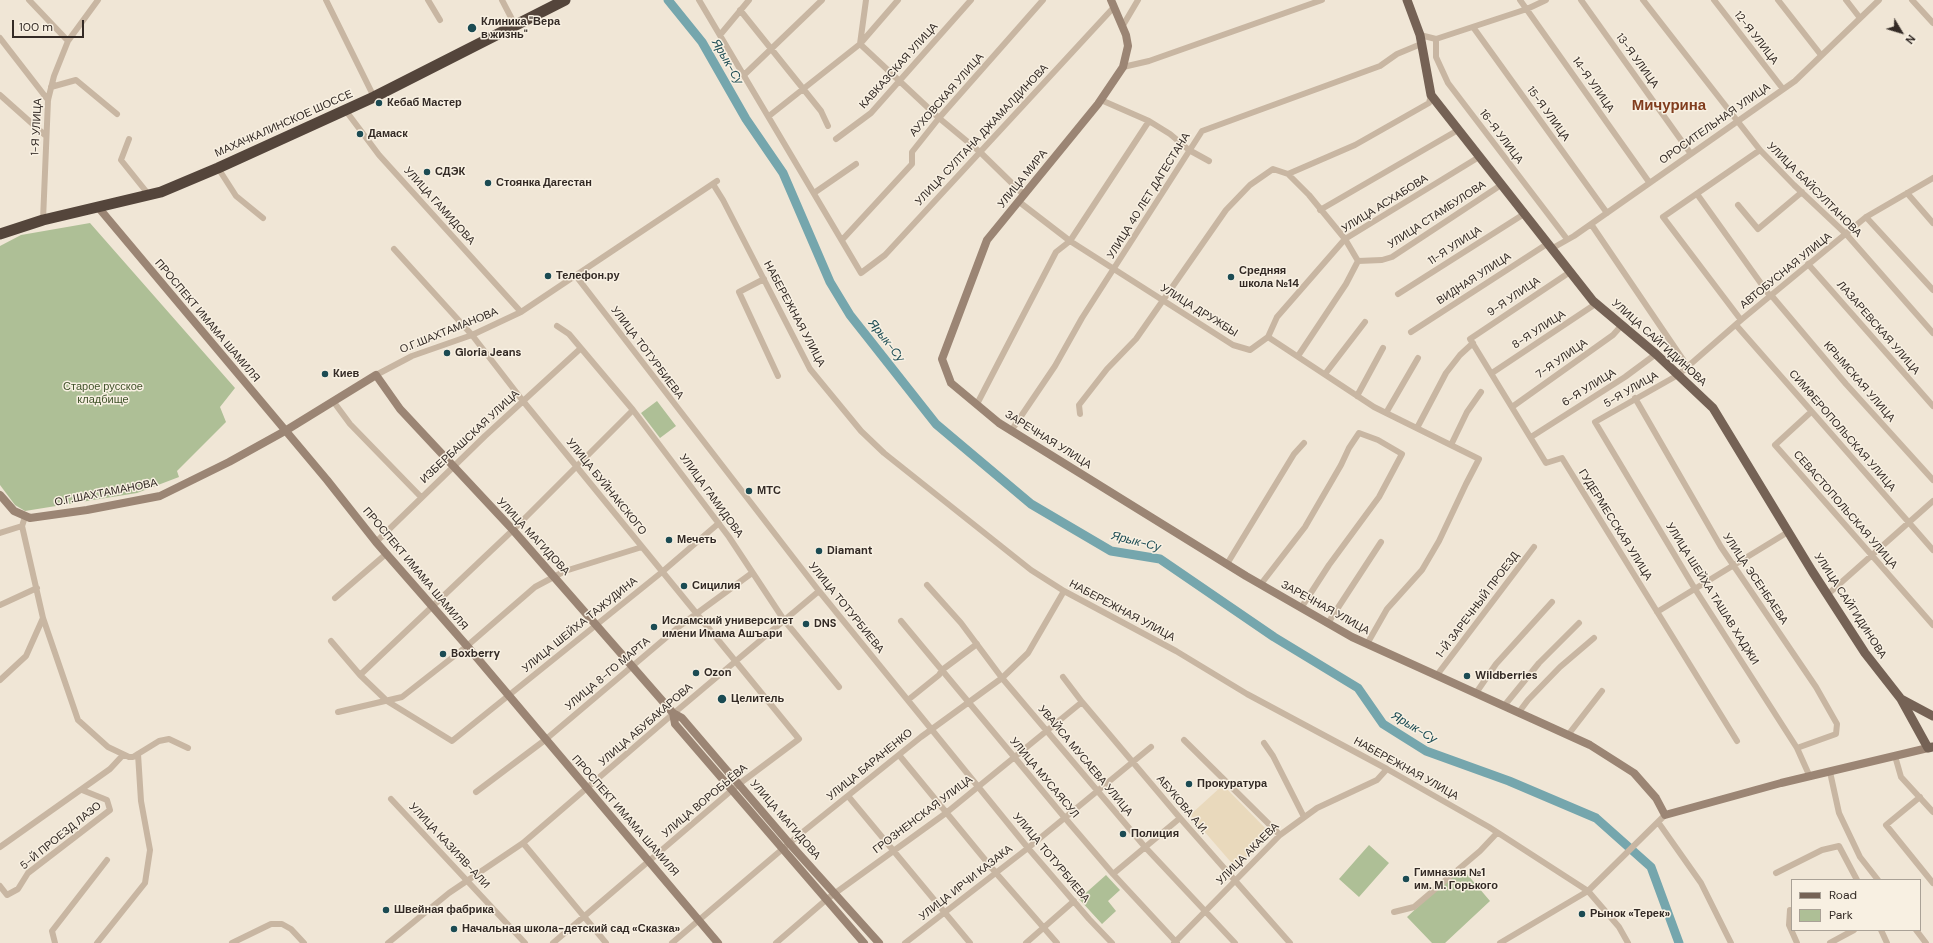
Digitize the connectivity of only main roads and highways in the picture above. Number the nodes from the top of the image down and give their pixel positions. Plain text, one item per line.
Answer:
1 (565, 0) edge
2 (1407, 0) edge
3 (1112, 4) edge
4 (98, 207) junction
5 (0, 234) edge
6 (376, 375) joint
7 (950, 383) joint
8 (285, 431) junction
9 (0, 495) edge
10 (1901, 699) junction
11 (673, 713) junction
12 (1933, 716) edge
13 (1931, 747) edge
14 (718, 943) edge
15 (864, 943) edge
16 (879, 943) edge

1 - 4 highway, МАХАЧКАЛИНСКОЕ ШОССЕ
2 - 10 main road, УЛИЦА САЙГИДИНОВА
3 - 7 main road, УЛИЦА МИРА
4 - 5 highway, МАХАЧКАЛИНСКОЕ ШОССЕ
4 - 8 main road, ПРОСПЕКТ ИМАМА ШАМИЛЯ
6 - 8 main road, О.Г.ШАХТАМАНОВА
6 - 11 main road, УЛИЦА МАГИДОВА
7 - 13 main road, ЗАРЕЧНАЯ УЛИЦА
8 - 9 main road, О.Г.ШАХТАМАНОВА
8 - 14 main road, ПРОСПЕКТ ИМАМА ШАМИЛЯ
10 - 12 main road
10 - 13 main road, УЛИЦА САЙГИДИНОВА
11 - 15 main road, УЛИЦА МАГИДОВА
11 - 16 main road, УЛИЦА МАГИДОВА

